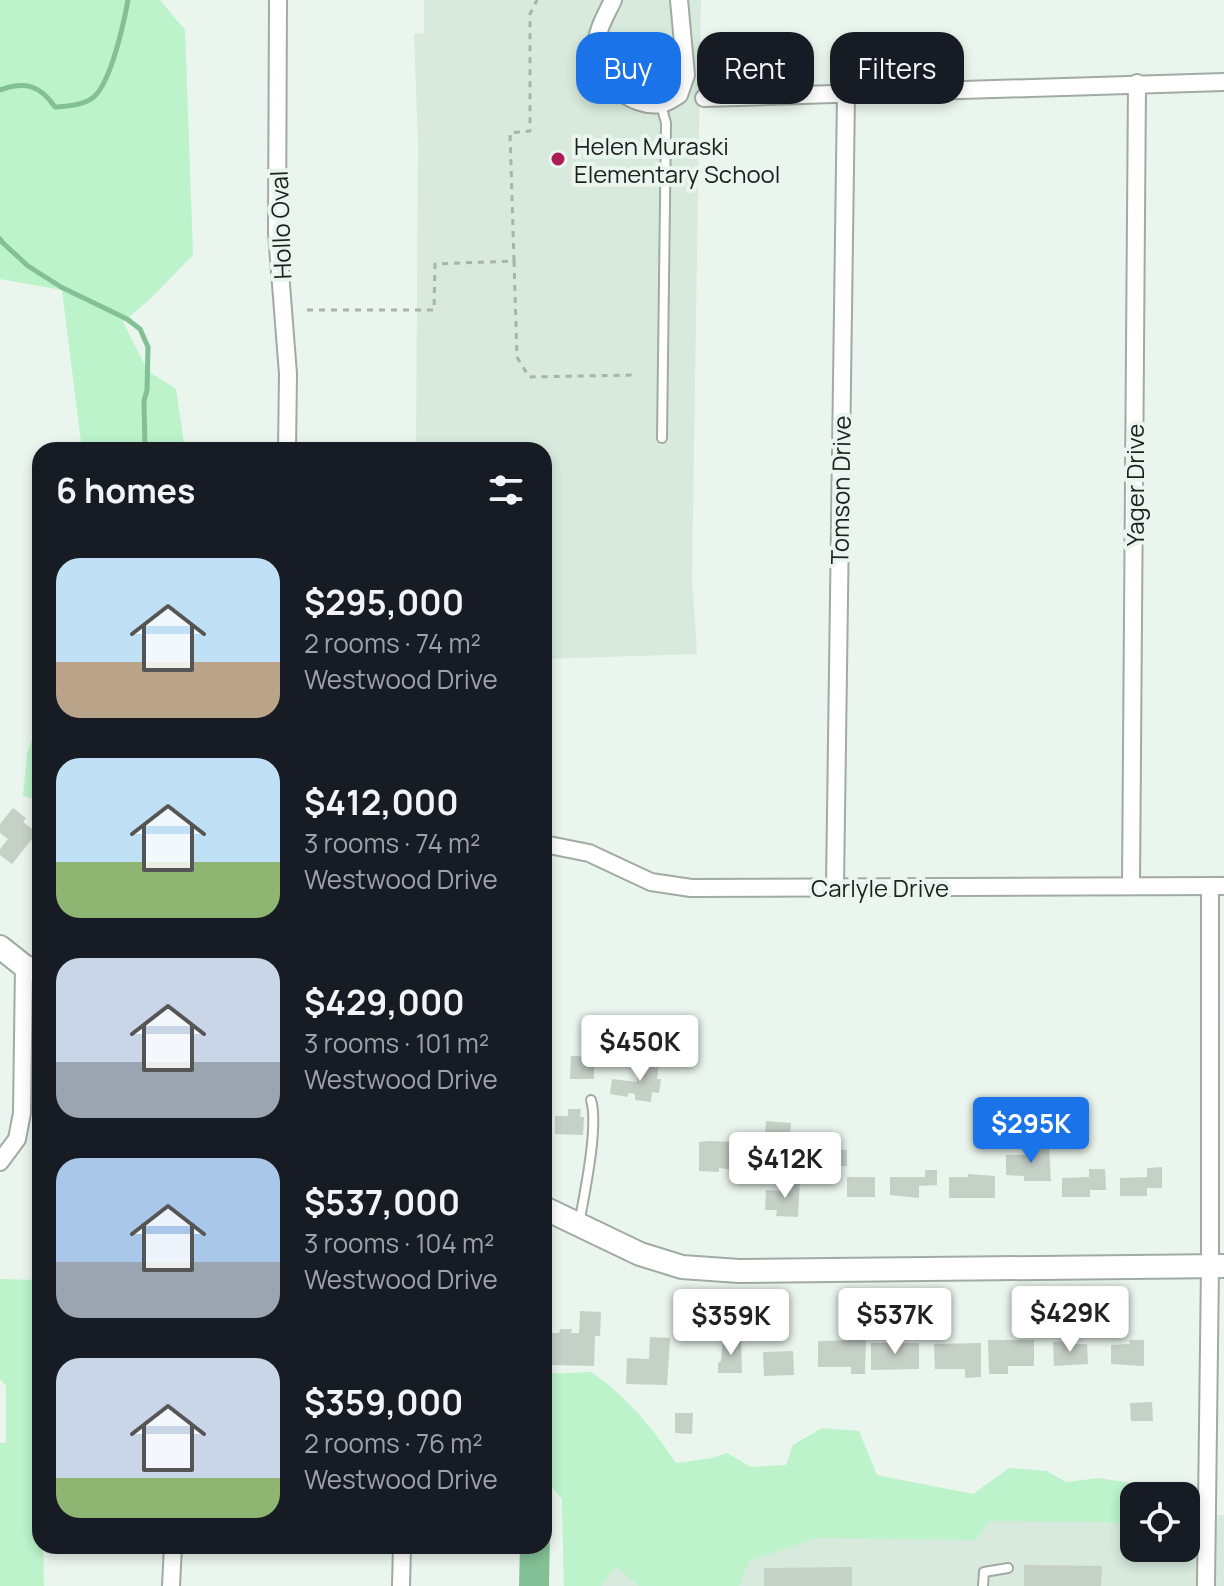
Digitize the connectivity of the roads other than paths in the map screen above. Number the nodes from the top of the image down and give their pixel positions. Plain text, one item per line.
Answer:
1 (278, 0) edge
2 (613, 0) edge
3 (679, 0) edge
4 (599, 32) edge
5 (1224, 82) edge
6 (1137, 83) junction
7 (681, 89) edge
8 (964, 90) edge
9 (661, 104) edge
10 (846, 104) edge
11 (662, 438) dead end
12 (287, 442) edge
13 (552, 846) edge
14 (835, 886) junction
15 (1131, 886) junction
16 (1217, 886) edge
17 (0, 947) edge
18 (32, 969) edge
19 (591, 1100) dead end
20 (0, 1162) edge
21 (552, 1212) edge
22 (579, 1225) junction
23 (1217, 1266) edge
24 (173, 1554) edge
25 (402, 1554) edge
26 (1008, 1568) dead end
27 (171, 1586) edge
28 (401, 1586) edge
29 (983, 1586) edge
30 (1206, 1586) edge

1 - 12 street, Hollo Oval
2 - 4 street
3 - 7 street
5 - 6 street
6 - 8 street
6 - 15 street, Yager Drive
9 - 11 lane
10 - 14 street, Tomson Drive
13 - 14 street, Carlyle Drive
14 - 15 street, Carlyle Drive
15 - 16 street, Carlyle Drive
16 - 23 street
17 - 18 street
18 - 20 street
19 - 22 lane
21 - 22 street
22 - 23 street
23 - 30 street
24 - 27 street
25 - 28 street
26 - 29 lane

